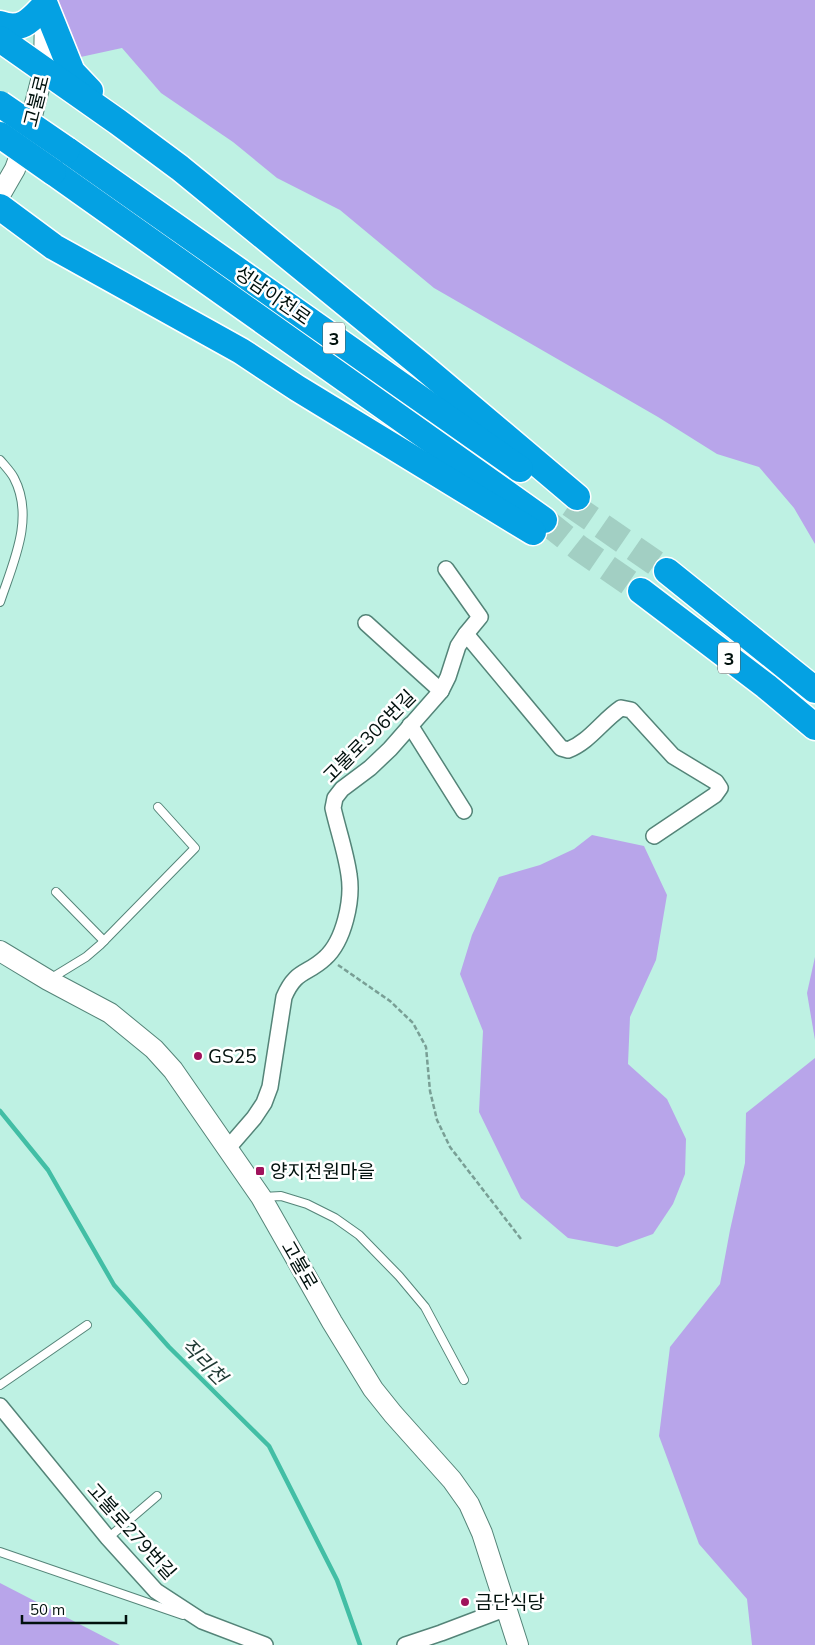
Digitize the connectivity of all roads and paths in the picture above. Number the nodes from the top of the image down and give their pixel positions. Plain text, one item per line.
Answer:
1 (46, 3) edge
2 (0, 24) edge
3 (0, 39) edge
4 (44, 69) junction
5 (0, 104) edge
6 (118, 122) junction
7 (0, 135) edge
8 (0, 195) edge
9 (0, 207) edge
10 (0, 233) edge
11 (54, 247) junction
12 (0, 460) edge
13 (446, 569) dead end
14 (667, 571) tunnel mouth
15 (641, 591) tunnel mouth
16 (0, 602) edge
17 (366, 622) dead end
18 (466, 634) junction
19 (815, 690) edge
20 (441, 691) junction
21 (410, 725) junction
22 (815, 727) edge
23 (158, 807) dead end
24 (464, 811) dead end
25 (654, 836) dead end
26 (56, 892) dead end
27 (104, 941) junction
28 (0, 951) edge
29 (326, 958) junction
30 (48, 980) junction
31 (228, 1148) junction
32 (261, 1197) junction
33 (521, 1240) dead end
34 (87, 1325) dead end
35 (464, 1380) dead end
36 (0, 1385) edge
37 (0, 1406) edge
38 (157, 1496) dead end
39 (108, 1538) junction
40 (0, 1552) edge
41 (506, 1608) junction
42 (202, 1620) junction
43 (265, 1645) edge
44 (405, 1645) edge
45 (518, 1645) edge

1 - 2 highway
1 - 4 street, 고불로
1 - 6 highway
3 - 4 highway
4 - 6 highway
4 - 8 street, 고불로
5 - 6 highway, 성남이천로 / 3, bridge
7 - 11 highway, 성남이천로 / 3, bridge
9 - 11 highway
10 - 11 highway
12 - 16 lane
13 - 18 street, 고불로306번길
14 - 19 highway, 3
15 - 22 highway, 3
17 - 20 street
18 - 20 street, 고불로306번길
18 - 25 street
20 - 21 street, 고불로306번길
21 - 24 street
21 - 29 street, 고불로306번길
23 - 27 lane
26 - 27 lane
27 - 30 lane
28 - 30 street, 고불로
29 - 31 street, 고불로306번길
29 - 33 path
30 - 31 street, 고불로
31 - 32 street, 고불로
32 - 35 lane
32 - 41 street, 고불로
34 - 36 lane
37 - 39 street, 고불로279번길
38 - 39 lane
39 - 42 street, 고불로279번길
40 - 42 lane
41 - 44 street
41 - 45 street, 고불로
42 - 43 street, 고불로279번길

